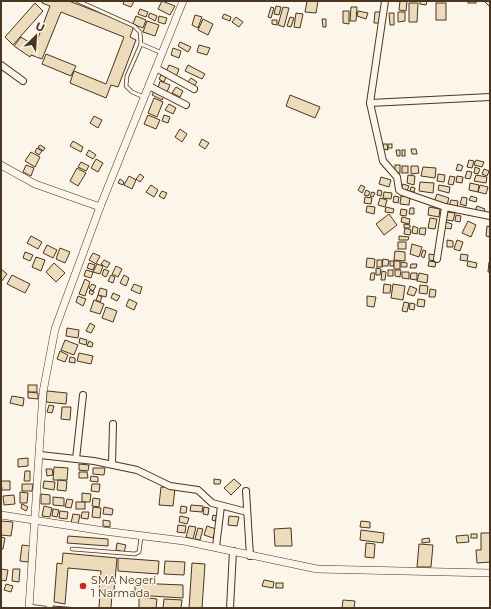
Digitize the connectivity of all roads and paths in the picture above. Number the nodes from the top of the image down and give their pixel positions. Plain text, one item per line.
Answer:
1 (78, 1) edge
2 (183, 1) edge
3 (385, 1) edge
4 (141, 44) junction
5 (162, 53) junction
6 (1, 65) edge
7 (156, 68) junction
8 (23, 81) dead end
9 (149, 86) junction
10 (194, 89) dead end
11 (490, 97) edge
12 (144, 98) junction
13 (370, 103) junction
14 (186, 105) dead end
15 (1, 164) edge
16 (100, 207) junction
17 (445, 207) junction
18 (490, 216) edge
19 (437, 259) dead end
20 (83, 395) dead end
21 (113, 424) dead end
22 (40, 455) junction
23 (76, 459) junction
24 (112, 464) junction
25 (246, 492) dead end
26 (221, 506) junction
27 (247, 512) junction
28 (1, 515) edge
29 (35, 524) junction
30 (140, 539) junction
31 (216, 547) junction
32 (72, 549) dead end
33 (250, 556) junction
34 (233, 557) junction
35 (490, 574) edge
36 (29, 607) edge
37 (45, 608) edge
38 (230, 608) edge

1 - 4 lane
2 - 5 street
3 - 13 street
4 - 5 lane
4 - 12 lane
5 - 7 street
6 - 8 street
7 - 9 street
7 - 10 street
9 - 12 street
9 - 14 street
11 - 13 street
12 - 16 street
13 - 17 street
15 - 16 street
16 - 22 street
17 - 18 street
17 - 19 street
20 - 23 street
21 - 24 street
22 - 23 street
22 - 29 street
23 - 24 street
24 - 26 street
25 - 27 street
26 - 27 street
26 - 31 street
27 - 33 street
28 - 29 street
29 - 30 street
29 - 36 street
30 - 31 street
30 - 32 lane
31 - 34 street
33 - 34 street
33 - 35 street
34 - 38 street
36 - 37 lane

